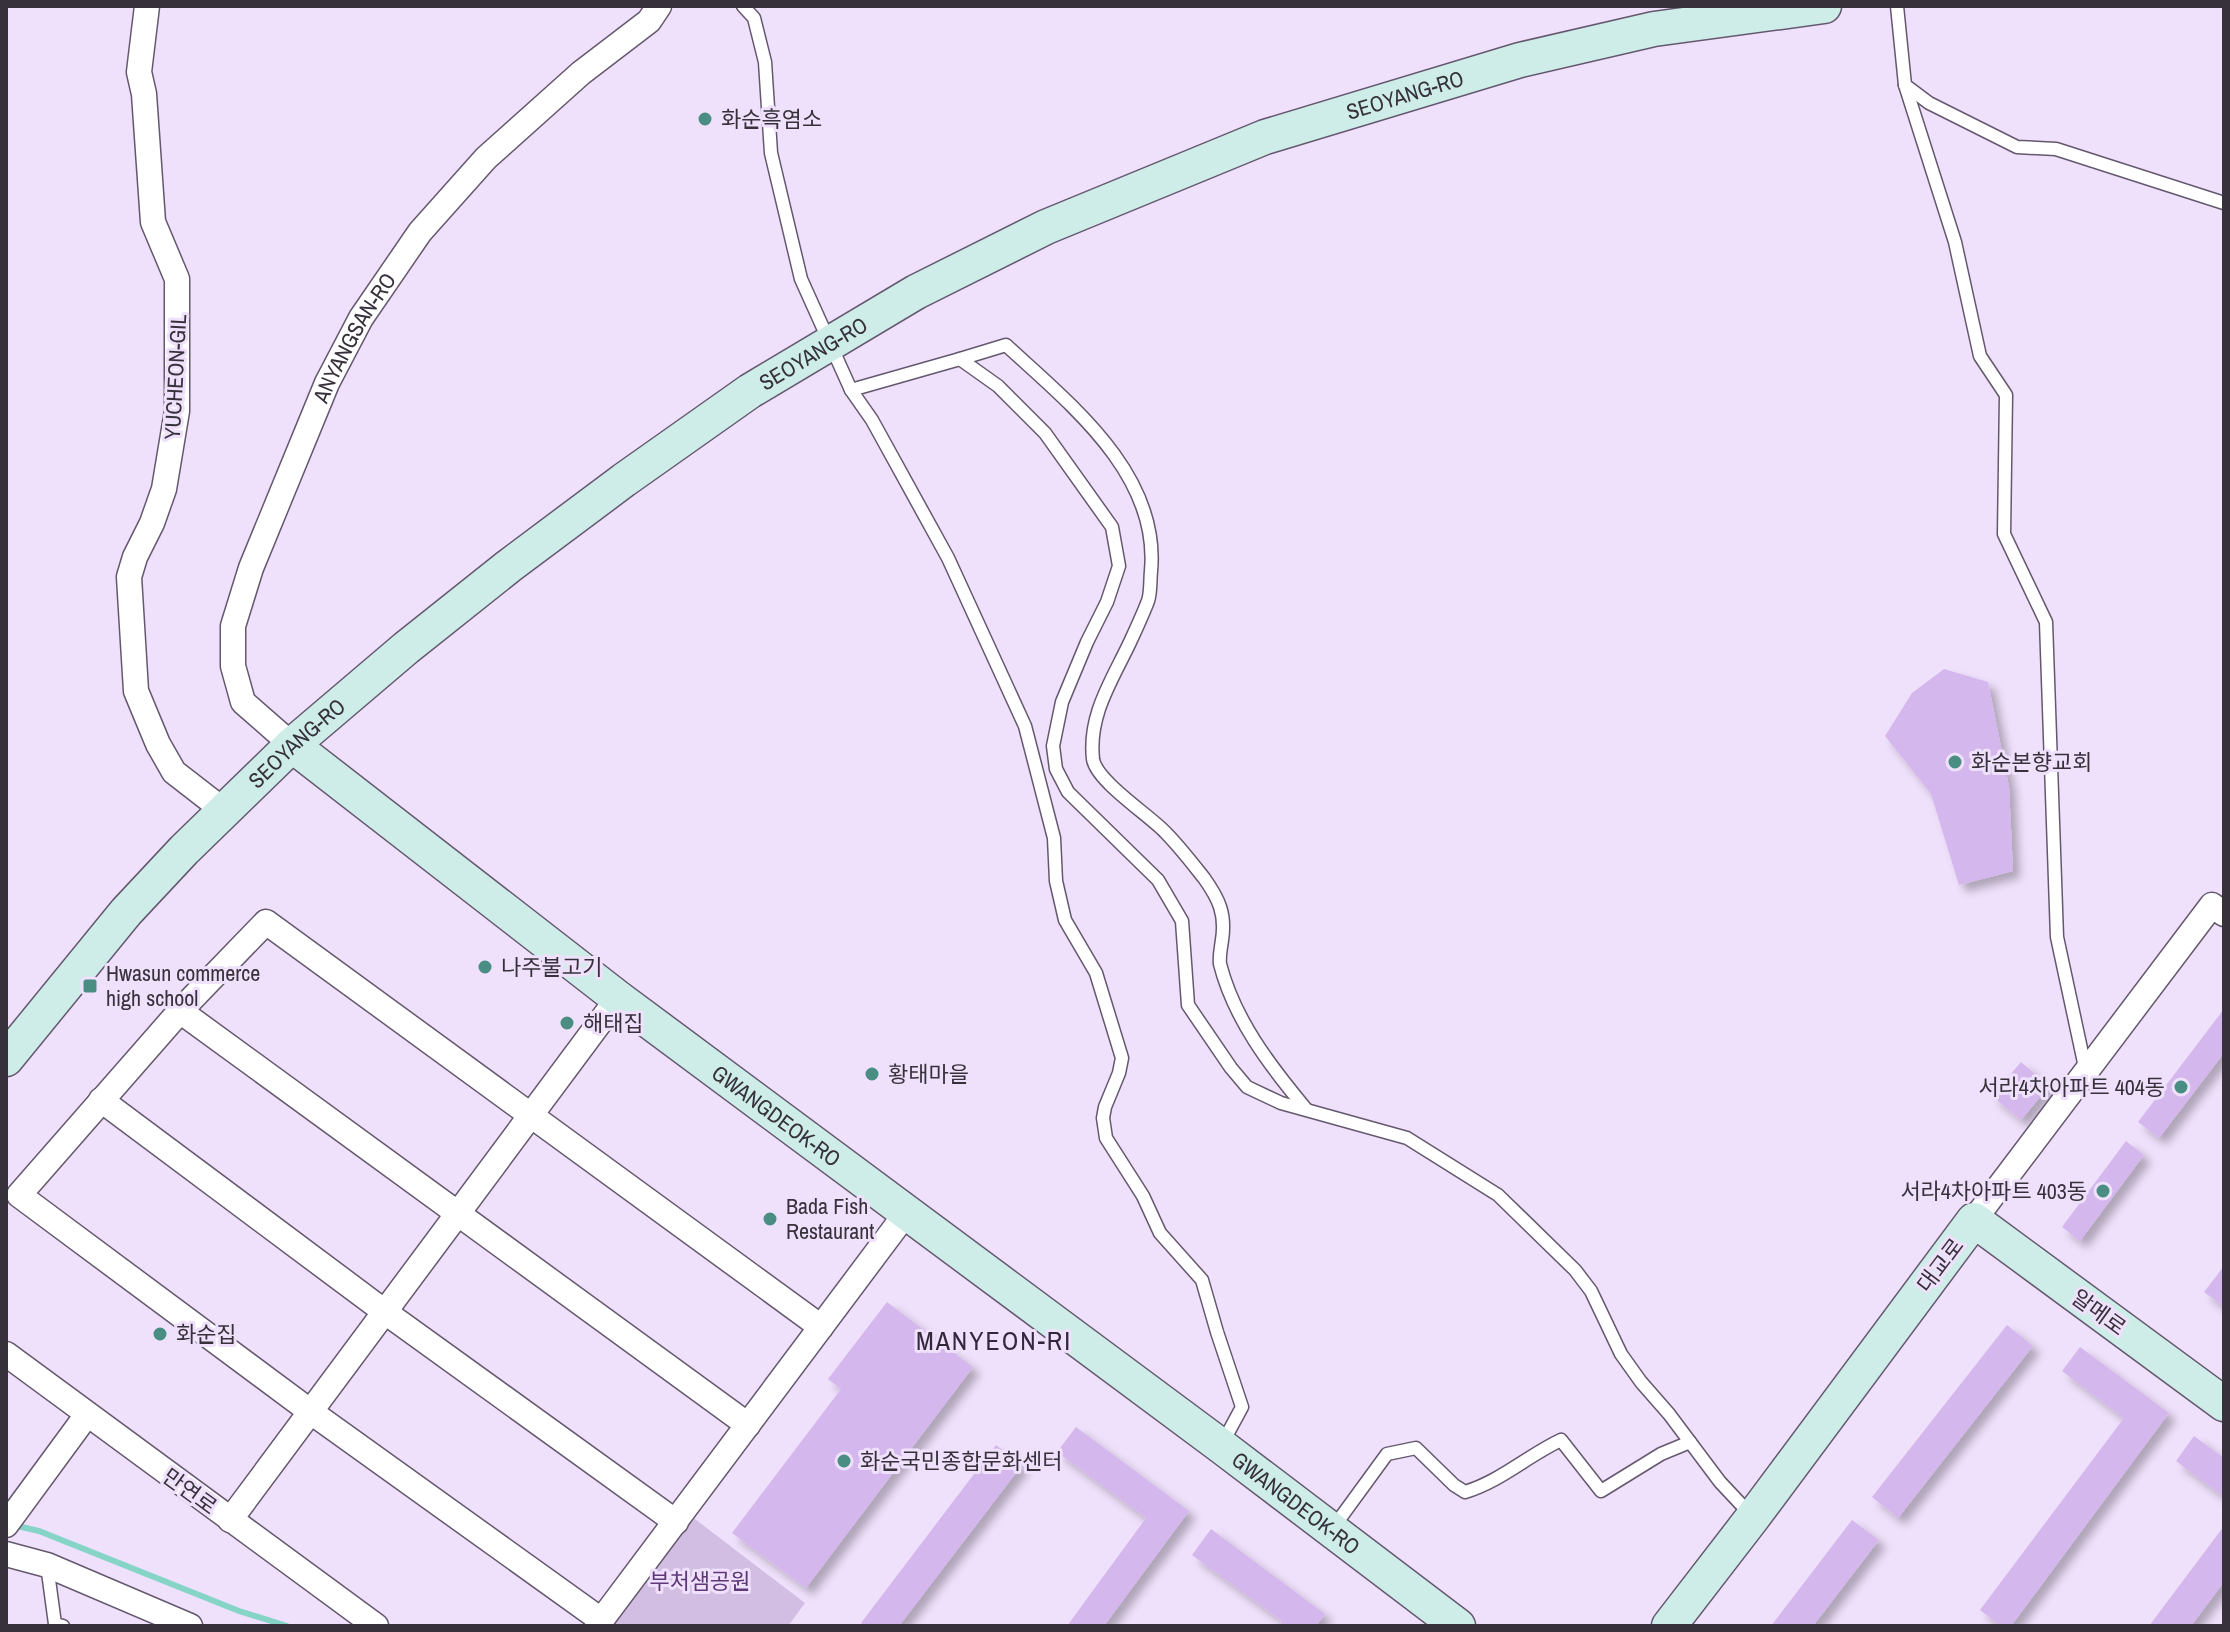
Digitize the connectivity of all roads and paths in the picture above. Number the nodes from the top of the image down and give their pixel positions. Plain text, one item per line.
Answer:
1 (147, 6) edge
2 (659, 6) edge
3 (743, 6) edge
4 (1824, 6) edge
5 (1897, 6) edge
6 (1905, 85) junction
7 (2224, 203) edge
8 (832, 343) junction
9 (960, 359) junction
10 (851, 390) junction
11 (292, 745) junction
12 (223, 810) junction
13 (2218, 910) edge
14 (618, 998) junction
15 (180, 1011) junction
16 (6, 1059) edge
17 (2086, 1072) junction
18 (101, 1100) junction
19 (1307, 1111) junction
20 (530, 1116) junction
21 (907, 1212) junction
22 (457, 1214) junction
23 (1974, 1220) junction
24 (385, 1312) junction
25 (821, 1327) junction
26 (6, 1354) edge
27 (2224, 1404) edge
28 (311, 1412) junction
29 (86, 1416) junction
30 (748, 1425) junction
31 (1690, 1442) junction
32 (1221, 1446) junction
33 (1753, 1517) junction
34 (11, 1518) edge
35 (230, 1520) junction
36 (676, 1522) junction
37 (1332, 1530) junction
38 (6, 1554) edge
39 (47, 1565) junction
40 (599, 1623) edge
41 (55, 1625) edge
42 (190, 1626) edge
43 (376, 1626) edge
44 (1458, 1626) edge
45 (1669, 1626) edge

1 - 12 street, YUCHEON-GIL
2 - 11 street, ANYANGSAN-RO
3 - 8 lane
4 - 8 street, SEOYANG-RO
5 - 6 lane
6 - 7 lane
6 - 17 lane
8 - 10 lane
8 - 11 street, SEOYANG-RO
9 - 10 lane
9 - 19 lane
9 - 19 lane
10 - 32 lane
11 - 12 street, SEOYANG-RO
11 - 14 street, GWANGDEOK-RO
12 - 16 street, SEOYANG-RO
13 - 17 street, 대교로
14 - 20 street
14 - 21 street, GWANGDEOK-RO
15 - 18 street
15 - 20 street
15 - 22 street
17 - 23 street, 대교로
18 - 24 street
18 - 28 street
19 - 31 lane
20 - 22 street
20 - 25 street
21 - 25 street
21 - 32 street, GWANGDEOK-RO
22 - 24 street
22 - 30 street
23 - 27 street, 알메로
23 - 33 street, 대교로
24 - 28 street
24 - 36 street
25 - 30 street
26 - 29 street, 만연로
28 - 35 street
28 - 40 street
29 - 34 street
29 - 35 street, 만연로
30 - 36 street
31 - 33 lane
31 - 37 lane
32 - 37 street, GWANGDEOK-RO
33 - 45 street, 대교로
35 - 43 street, 만연로
36 - 40 street
37 - 44 street, GWANGDEOK-RO
38 - 39 street
39 - 41 lane
39 - 42 street

